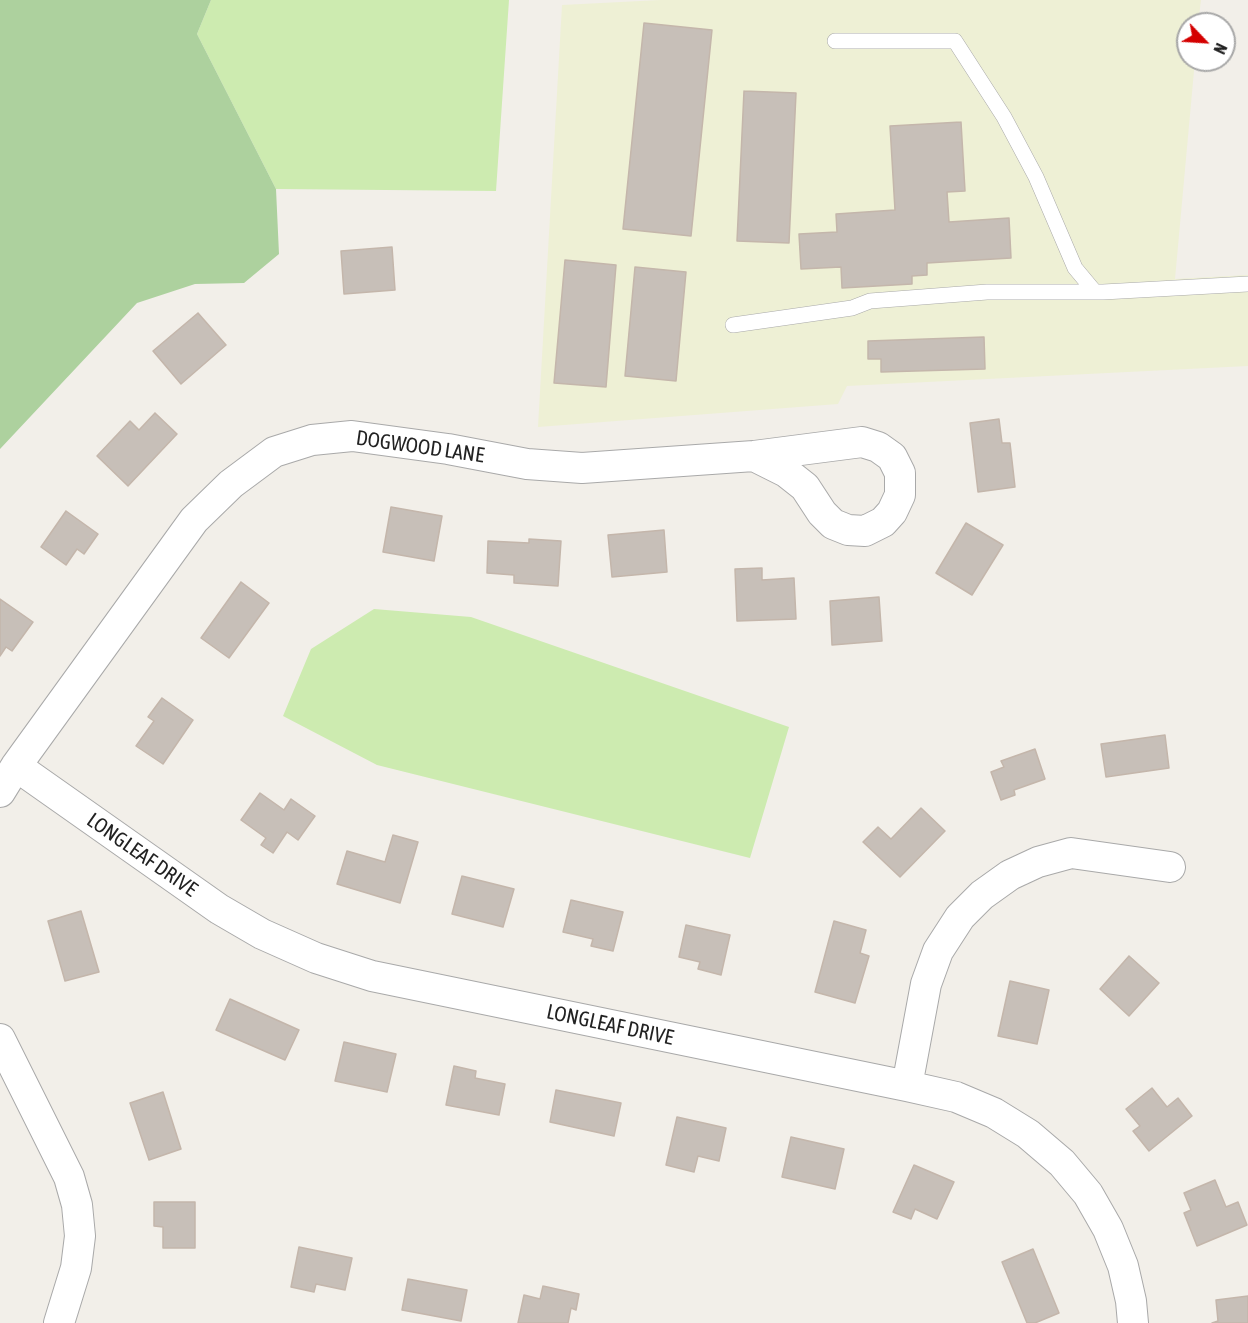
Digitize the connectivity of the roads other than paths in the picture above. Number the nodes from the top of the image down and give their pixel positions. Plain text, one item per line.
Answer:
1 (835, 41) dead end
2 (1248, 284) edge
3 (1095, 292) junction
4 (733, 325) dead end
5 (754, 456) dead end
6 (16, 766) junction
7 (0, 792) edge
8 (1170, 867) dead end
9 (0, 1039) edge
10 (907, 1086) junction
11 (59, 1323) edge
12 (1133, 1323) edge

1 - 3 lane
2 - 3 lane
3 - 4 lane
5 - 6 street, DOGWOOD LANE
6 - 7 street, DOGWOOD LANE
6 - 10 street, LONGLEAF DRIVE
8 - 10 street
9 - 11 street
10 - 12 street, LONGLEAF DRIVE

